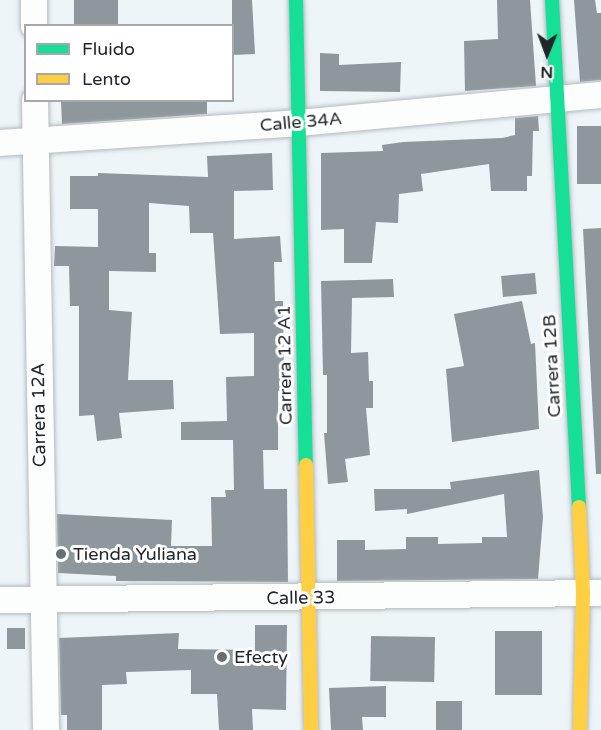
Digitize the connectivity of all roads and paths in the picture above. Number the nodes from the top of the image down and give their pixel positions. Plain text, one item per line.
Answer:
1 (34, 0) edge
2 (296, 0) edge
3 (552, 0) edge
4 (34, 24) edge
5 (601, 95) edge
6 (554, 100) junction
7 (35, 102) edge
8 (298, 123) junction
9 (35, 140) junction
10 (0, 143) edge
11 (592, 593) edge
12 (308, 598) junction
13 (0, 600) edge
14 (41, 600) junction
15 (46, 730) edge
16 (311, 730) edge
17 (580, 730) edge

1 - 4 street
2 - 8 street, Carrera 12 A1
3 - 6 street, Carrera 12B
5 - 6 street, Calle 34A
6 - 8 street, Calle 34A
6 - 11 street, Carrera 12B
7 - 9 street, Carrera 12A
8 - 9 street, Calle 34A
8 - 12 street, Carrera 12 A1
9 - 10 street, Calle 34A
9 - 14 street, Carrera 12A
11 - 12 street, Calle 33
11 - 17 street, Carrera 12B
12 - 14 street, Calle 33
12 - 16 street, Carrera 12 A1
13 - 14 street, Calle 33
14 - 15 street, Carrera 12A

